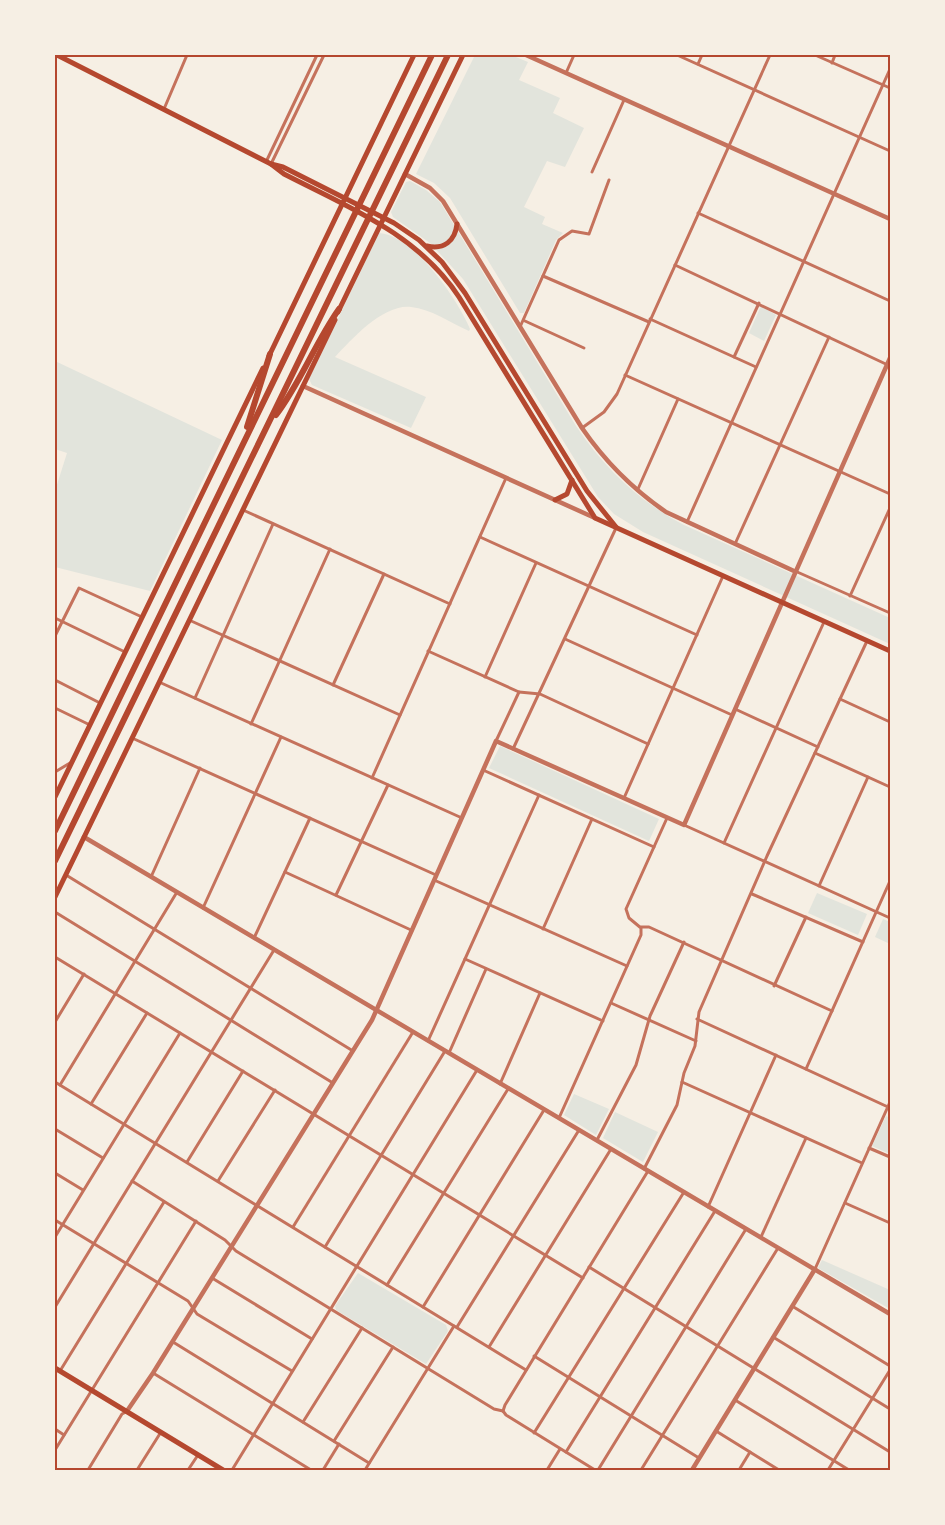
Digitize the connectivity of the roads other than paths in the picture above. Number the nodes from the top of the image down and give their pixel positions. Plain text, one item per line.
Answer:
1 (57, 55) edge
2 (188, 55) edge
3 (317, 55) edge
4 (324, 55) edge
5 (414, 55) edge
6 (432, 55) edge
7 (448, 55) edge
8 (463, 55) edge
9 (526, 55) edge
10 (574, 55) edge
11 (676, 55) edge
12 (702, 55) edge
13 (770, 55) edge
14 (815, 55) edge
15 (835, 55) edge
16 (832, 63) junction
17 (698, 64) junction
18 (890, 69) edge
19 (566, 73) junction
20 (883, 85) junction
21 (890, 88) edge
22 (754, 90) junction
23 (625, 99) junction
24 (164, 110) junction
25 (859, 137) junction
26 (728, 146) junction
27 (890, 151) edge
28 (269, 163) junction
29 (592, 172) dead end
30 (405, 174) junction
31 (608, 180) dead end
32 (834, 194) junction
33 (345, 198) junction
34 (342, 204) junction
35 (698, 213) junction
36 (381, 216) junction
37 (890, 219) edge
38 (378, 222) junction
39 (457, 224) junction
40 (426, 246) junction
41 (804, 262) junction
42 (675, 265) junction
43 (543, 276) junction
44 (890, 301) edge
45 (759, 303) junction
46 (339, 309) junction
47 (780, 314) junction
48 (524, 321) junction
49 (650, 321) junction
50 (520, 327) junction
51 (829, 337) junction
52 (584, 348) dead end
53 (270, 354) junction
54 (734, 357) junction
55 (890, 358) edge
56 (889, 365) edge
57 (756, 367) junction
58 (625, 375) junction
59 (303, 386) junction
60 (678, 399) junction
61 (731, 423) junction
62 (266, 428) junction
63 (582, 428) junction
64 (780, 445) junction
65 (241, 448) junction
66 (839, 472) junction
67 (506, 478) junction
68 (572, 480) junction
69 (638, 489) junction
70 (890, 494) edge
71 (554, 500) junction
72 (890, 508) edge
73 (241, 509) junction
74 (595, 518) junction
75 (686, 523) junction
76 (273, 524) junction
77 (616, 528) junction
78 (480, 537) junction
79 (735, 544) junction
80 (330, 550) junction
81 (536, 563) junction
82 (794, 571) junction
83 (384, 574) junction
84 (723, 576) junction
85 (590, 586) junction
86 (850, 596) junction
87 (781, 602) junction
88 (450, 604) junction
89 (890, 613) edge
90 (142, 617) junction
91 (55, 618) edge
92 (188, 620) junction
93 (824, 621) junction
94 (62, 622) junction
95 (223, 635) junction
96 (697, 635) junction
97 (55, 636) edge
98 (565, 640) junction
99 (867, 640) junction
100 (428, 651) junction
101 (890, 651) edge
102 (125, 652) junction
103 (280, 661) junction
104 (485, 676) junction
105 (55, 680) edge
106 (158, 682) junction
107 (333, 685) junction
108 (673, 688) junction
109 (519, 692) junction
110 (540, 694) junction
111 (195, 698) junction
112 (840, 699) junction
113 (100, 703) junction
114 (55, 708) edge
115 (734, 708) junction
116 (400, 715) junction
117 (732, 715) junction
118 (890, 722) edge
119 (251, 724) junction
120 (90, 725) junction
121 (776, 728) junction
122 (132, 737) junction
123 (281, 737) junction
124 (496, 742) junction
125 (648, 744) junction
126 (818, 747) junction
127 (513, 749) junction
128 (816, 753) junction
129 (72, 761) junction
130 (200, 768) junction
131 (483, 770) junction
132 (55, 772) edge
133 (868, 777) junction
134 (372, 778) junction
135 (388, 785) junction
136 (890, 787) edge
137 (55, 788) edge
138 (255, 793) junction
139 (539, 795) junction
140 (56, 796) edge
141 (624, 798) junction
142 (310, 818) junction
143 (462, 818) junction
144 (667, 818) junction
145 (592, 819) junction
146 (684, 825) junction
147 (55, 831) edge
148 (84, 837) junction
149 (362, 841) junction
150 (724, 844) junction
151 (654, 847) junction
152 (55, 861) edge
153 (766, 862) junction
154 (285, 872) junction
155 (66, 875) junction
156 (151, 877) junction
157 (435, 877) junction
158 (890, 881) edge
159 (819, 886) junction
160 (177, 892) junction
161 (752, 894) junction
162 (336, 896) junction
163 (55, 897) edge
164 (490, 904) junction
165 (203, 908) junction
166 (55, 912) edge
167 (876, 912) junction
168 (806, 917) junction
169 (890, 918) edge
170 (641, 928) junction
171 (543, 929) junction
172 (154, 930) junction
173 (412, 930) junction
174 (254, 938) junction
175 (684, 942) junction
176 (863, 942) junction
177 (274, 950) junction
178 (55, 957) edge
179 (465, 959) junction
180 (722, 960) junction
181 (135, 961) junction
182 (627, 966) junction
183 (486, 968) junction
184 (84, 974) junction
185 (774, 986) junction
186 (250, 988) junction
187 (540, 993) junction
188 (115, 994) junction
189 (611, 1003) junction
190 (376, 1010) junction
191 (832, 1011) junction
192 (147, 1013) junction
193 (231, 1020) junction
194 (649, 1020) junction
195 (697, 1020) junction
196 (602, 1021) junction
197 (55, 1022) edge
198 (413, 1032) junction
199 (180, 1033) junction
200 (428, 1041) junction
201 (696, 1041) junction
202 (353, 1051) junction
203 (211, 1052) junction
204 (447, 1052) junction
205 (776, 1056) junction
206 (806, 1069) junction
207 (477, 1070) junction
208 (243, 1071) junction
209 (55, 1082) edge
210 (682, 1082) junction
211 (333, 1083) junction
212 (500, 1084) junction
213 (60, 1085) junction
214 (508, 1088) junction
215 (275, 1090) junction
216 (890, 1102) edge
217 (92, 1104) junction
218 (888, 1107) junction
219 (544, 1110) junction
220 (885, 1112) junction
221 (750, 1113) junction
222 (314, 1114) junction
223 (890, 1114) edge
224 (559, 1118) junction
225 (124, 1124) junction
226 (55, 1129) edge
227 (579, 1130) junction
228 (349, 1136) junction
229 (806, 1138) junction
230 (596, 1141) junction
231 (155, 1143) junction
232 (869, 1148) junction
233 (611, 1149) junction
234 (381, 1155) junction
235 (890, 1157) edge
236 (104, 1158) junction
237 (187, 1162) junction
238 (862, 1163) junction
239 (646, 1170) junction
240 (55, 1173) edge
241 (413, 1174) junction
242 (132, 1182) junction
243 (218, 1182) junction
244 (84, 1190) junction
245 (684, 1192) junction
246 (444, 1193) junction
247 (164, 1202) junction
248 (844, 1202) junction
249 (257, 1205) junction
250 (708, 1207) junction
251 (714, 1210) junction
252 (480, 1215) junction
253 (55, 1220) edge
254 (196, 1221) junction
255 (890, 1223) edge
256 (63, 1224) junction
257 (293, 1227) junction
258 (746, 1229) junction
259 (514, 1236) junction
260 (55, 1237) edge
261 (761, 1238) junction
262 (94, 1244) junction
263 (232, 1246) junction
264 (325, 1247) junction
265 (778, 1248) junction
266 (546, 1255) junction
267 (126, 1263) junction
268 (356, 1266) junction
269 (589, 1267) junction
270 (814, 1269) junction
271 (212, 1278) junction
272 (583, 1278) junction
273 (158, 1282) junction
274 (387, 1285) junction
275 (624, 1288) junction
276 (792, 1306) junction
277 (55, 1307) edge
278 (423, 1307) junction
279 (655, 1307) junction
280 (193, 1308) junction
281 (330, 1308) junction
282 (890, 1314) edge
283 (455, 1327) junction
284 (686, 1327) junction
285 (362, 1328) junction
286 (773, 1337) junction
287 (312, 1339) junction
288 (173, 1342) junction
289 (718, 1346) junction
290 (393, 1347) junction
291 (489, 1347) junction
292 (534, 1356) junction
293 (890, 1366) edge
294 (428, 1368) junction
295 (754, 1368) junction
296 (58, 1369) edge
297 (526, 1370) junction
298 (890, 1370) edge
299 (292, 1371) junction
300 (153, 1373) junction
301 (569, 1377) junction
302 (91, 1390) junction
303 (600, 1396) junction
304 (873, 1398) junction
305 (735, 1400) junction
306 (272, 1403) junction
307 (890, 1409) edge
308 (127, 1411) junction
309 (503, 1411) junction
310 (632, 1416) junction
311 (303, 1422) junction
312 (55, 1429) edge
313 (853, 1429) junction
314 (716, 1431) junction
315 (160, 1432) junction
316 (534, 1433) junction
317 (64, 1435) junction
318 (253, 1435) junction
319 (663, 1435) junction
320 (334, 1441) junction
321 (339, 1444) junction
322 (560, 1449) junction
323 (55, 1450) edge
324 (566, 1452) junction
325 (750, 1452) junction
326 (890, 1452) edge
327 (198, 1455) junction
328 (699, 1458) junction
329 (834, 1461) junction
330 (369, 1463) junction
331 (88, 1470) edge
332 (137, 1470) edge
333 (188, 1470) edge
334 (222, 1470) edge
335 (232, 1470) edge
336 (311, 1470) edge
337 (322, 1470) edge
338 (365, 1470) edge
339 (547, 1470) edge
340 (596, 1470) edge
341 (641, 1470) edge
342 (692, 1470) edge
343 (739, 1470) edge
344 (779, 1470) edge
345 (828, 1470) edge
346 (849, 1470) edge

1 - 24 main road
2 - 24 street
3 - 28 street
4 - 28 street
5 - 33 main road
6 - 65 highway
7 - 62 highway
8 - 30 main road
9 - 19 street
10 - 19 street
11 - 17 street
12 - 17 street
13 - 22 street
14 - 16 street
15 - 16 street
16 - 20 street
17 - 22 street
18 - 20 street
19 - 23 street
20 - 21 street
20 - 25 street
22 - 25 street
22 - 26 street
23 - 26 street
23 - 29 street
24 - 28 main road
25 - 27 street
25 - 32 street
26 - 32 street
26 - 35 street
28 - 33 main road
28 - 34 main road
30 - 36 main road
30 - 39 street
31 - 43 street
32 - 37 street
32 - 41 street
33 - 34 main road
33 - 36 main road
34 - 38 main road
34 - 53 main road
35 - 41 street
35 - 42 street
36 - 38 main road
36 - 40 main road
38 - 46 main road
38 - 68 main road
39 - 40 main road
39 - 50 street
40 - 77 main road
41 - 44 street
41 - 47 street
42 - 45 street
42 - 49 street
43 - 48 street
43 - 49 street
45 - 47 street
45 - 54 street
46 - 59 main road
46 - 62 highway
47 - 51 street
47 - 57 street
48 - 50 street
48 - 52 street
49 - 54 street
49 - 58 street
50 - 63 street
51 - 56 street
51 - 64 street
53 - 65 highway
53 - 90 main road
54 - 57 street
55 - 56 street
56 - 66 street
57 - 61 street
58 - 60 street
58 - 63 street
59 - 67 street
59 - 73 main road
60 - 61 street
60 - 69 street
61 - 64 street
61 - 75 street
62 - 152 highway
63 - 69 street
64 - 66 street
64 - 79 street
65 - 147 highway
66 - 70 street
66 - 82 street
67 - 71 street
67 - 78 street
68 - 71 main road
68 - 74 main road
69 - 75 street
71 - 74 street
72 - 86 street
73 - 76 street
73 - 92 main road
74 - 77 main road
75 - 79 street
76 - 80 street
76 - 95 street
77 - 84 main road
77 - 85 street
78 - 81 street
78 - 88 street
79 - 82 street
80 - 83 street
80 - 103 street
81 - 85 street
81 - 104 street
82 - 86 street
82 - 87 street
83 - 88 street
83 - 107 street
84 - 87 main road
84 - 96 street
85 - 96 street
85 - 98 street
86 - 89 street
87 - 93 main road
87 - 115 street
88 - 100 street
90 - 94 street
90 - 102 main road
91 - 94 street
92 - 95 street
92 - 106 main road
93 - 99 main road
93 - 121 street
94 - 97 street
94 - 102 street
95 - 103 street
95 - 111 street
96 - 108 street
98 - 108 street
98 - 110 street
99 - 101 main road
99 - 112 street
100 - 104 street
100 - 116 street
102 - 113 main road
103 - 107 street
103 - 119 street
104 - 109 street
105 - 113 street
106 - 111 street
106 - 122 main road
107 - 116 street
108 - 117 street
108 - 125 street
109 - 110 street
109 - 124 street
110 - 125 street
110 - 127 street
111 - 119 street
112 - 118 street
112 - 126 street
113 - 120 main road
114 - 120 street
115 - 117 street
115 - 121 street
116 - 134 street
117 - 146 street
119 - 123 street
120 - 129 main road
121 - 126 street
121 - 150 street
122 - 130 street
122 - 148 main road
123 - 134 street
123 - 138 street
124 - 127 street
124 - 131 street
125 - 141 street
126 - 128 street
127 - 141 street
128 - 133 street
128 - 153 street
129 - 132 street
129 - 140 main road
130 - 138 street
130 - 156 street
131 - 139 street
131 - 143 street
133 - 136 street
133 - 159 street
134 - 135 street
135 - 143 street
135 - 149 street
137 - 140 street
138 - 142 street
138 - 165 street
139 - 145 street
139 - 164 street
141 - 144 street
142 - 149 street
142 - 154 street
143 - 157 street
144 - 146 street
144 - 151 street
145 - 151 street
145 - 171 street
146 - 150 street
148 - 155 main road
148 - 156 street
149 - 157 street
149 - 162 street
150 - 153 street
151 - 170 street
153 - 159 street
153 - 161 street
154 - 162 street
154 - 174 street
155 - 163 main road
155 - 172 street
156 - 160 street
157 - 164 street
157 - 173 street
158 - 167 street
159 - 167 street
160 - 165 street
160 - 172 street
161 - 168 street
161 - 180 street
162 - 173 street
164 - 171 street
164 - 179 street
165 - 174 street
166 - 181 street
167 - 169 street
167 - 176 street
168 - 176 street
168 - 185 street
170 - 175 street
170 - 182 street
171 - 182 street
172 - 181 street
172 - 186 street
173 - 190 street
174 - 177 street
175 - 180 street
175 - 194 street
176 - 191 street
177 - 186 street
177 - 190 street
178 - 184 street
179 - 183 street
179 - 200 street
180 - 185 street
180 - 195 street
181 - 188 street
181 - 193 street
182 - 189 street
183 - 187 street
183 - 204 street
184 - 188 street
184 - 197 street
185 - 191 street
186 - 193 street
186 - 202 street
187 - 196 street
187 - 212 street
188 - 192 street
188 - 213 street
189 - 194 street
189 - 196 street
190 - 198 street
190 - 202 street
191 - 206 street
192 - 199 street
192 - 217 street
193 - 203 street
193 - 211 street
194 - 201 street
194 - 230 street
195 - 201 street
195 - 205 street
196 - 224 street
198 - 200 street
198 - 228 street
199 - 203 street
199 - 225 street
200 - 204 street
201 - 210 street
202 - 211 street
203 - 208 street
203 - 231 street
204 - 207 street
204 - 234 street
205 - 206 street
205 - 221 street
206 - 218 street
207 - 212 street
207 - 241 street
208 - 215 street
208 - 237 street
209 - 213 street
210 - 221 street
210 - 239 street
211 - 222 street
212 - 214 street
213 - 217 street
214 - 219 street
214 - 246 street
215 - 222 street
215 - 243 street
216 - 218 street
217 - 225 street
218 - 220 street
219 - 224 street
219 - 252 street
220 - 223 street
220 - 232 street
221 - 229 street
221 - 250 street
222 - 228 street
222 - 249 street
224 - 227 street
225 - 231 street
225 - 236 street
226 - 236 street
227 - 230 street
227 - 259 street
228 - 234 street
228 - 257 street
229 - 238 street
229 - 261 street
230 - 233 street
231 - 237 street
231 - 242 street
232 - 235 street
232 - 238 street
233 - 239 street
233 - 266 street
234 - 241 street
234 - 264 street
236 - 244 street
237 - 243 street
238 - 248 street
239 - 245 street
239 - 269 street
240 - 244 street
241 - 246 street
241 - 268 street
242 - 247 street
242 - 262 street
243 - 249 street
244 - 256 street
245 - 250 street
245 - 275 street
246 - 252 street
246 - 274 street
247 - 254 street
247 - 267 street
248 - 255 street
248 - 270 street
249 - 257 street
249 - 263 street
250 - 251 street
251 - 258 street
251 - 279 street
252 - 259 street
252 - 278 street
253 - 256 street
254 - 263 street
254 - 273 street
256 - 260 street
256 - 262 street
257 - 264 street
258 - 261 street
258 - 284 street
259 - 266 street
259 - 283 street
261 - 265 street
262 - 267 street
262 - 277 street
263 - 271 street
263 - 281 street
264 - 268 street
265 - 270 street
265 - 289 street
266 - 272 street
266 - 291 street
267 - 273 street
267 - 296 street
268 - 274 street
268 - 281 street
269 - 272 street
269 - 275 street
270 - 276 street
270 - 282 street
271 - 280 street
271 - 287 street
272 - 292 street
273 - 280 street
273 - 302 street
274 - 278 street
275 - 279 street
275 - 301 street
276 - 286 street
276 - 293 street
278 - 283 street
279 - 284 street
279 - 303 street
280 - 288 street
280 - 299 street
281 - 285 street
281 - 287 street
283 - 291 street
283 - 294 street
284 - 289 street
284 - 310 street
285 - 290 street
285 - 311 street
286 - 295 street
286 - 304 street
287 - 299 street
288 - 300 street
288 - 306 street
289 - 295 street
289 - 319 street
290 - 294 street
290 - 320 street
291 - 297 street
292 - 297 street
292 - 301 street
294 - 309 street
294 - 330 street
295 - 305 street
295 - 313 street
296 - 302 main road
297 - 309 street
298 - 304 street
299 - 306 street
300 - 308 street
300 - 318 street
301 - 303 street
301 - 316 street
302 - 308 main road
302 - 317 street
303 - 310 street
303 - 324 street
304 - 307 street
304 - 313 street
305 - 314 street
305 - 329 street
306 - 311 street
306 - 318 street
308 - 315 main road
308 - 331 street
309 - 316 street
310 - 319 street
310 - 340 street
311 - 320 street
312 - 317 street
313 - 326 street
313 - 329 street
314 - 325 street
314 - 328 street
315 - 327 main road
315 - 332 street
316 - 322 street
317 - 323 street
318 - 335 street
318 - 336 street
319 - 328 street
319 - 341 street
320 - 321 street
321 - 330 street
321 - 337 street
322 - 324 street
322 - 339 street
324 - 340 street
325 - 343 street
325 - 344 street
327 - 333 street
327 - 334 main road
328 - 342 street
329 - 345 street
329 - 346 street
330 - 338 street

